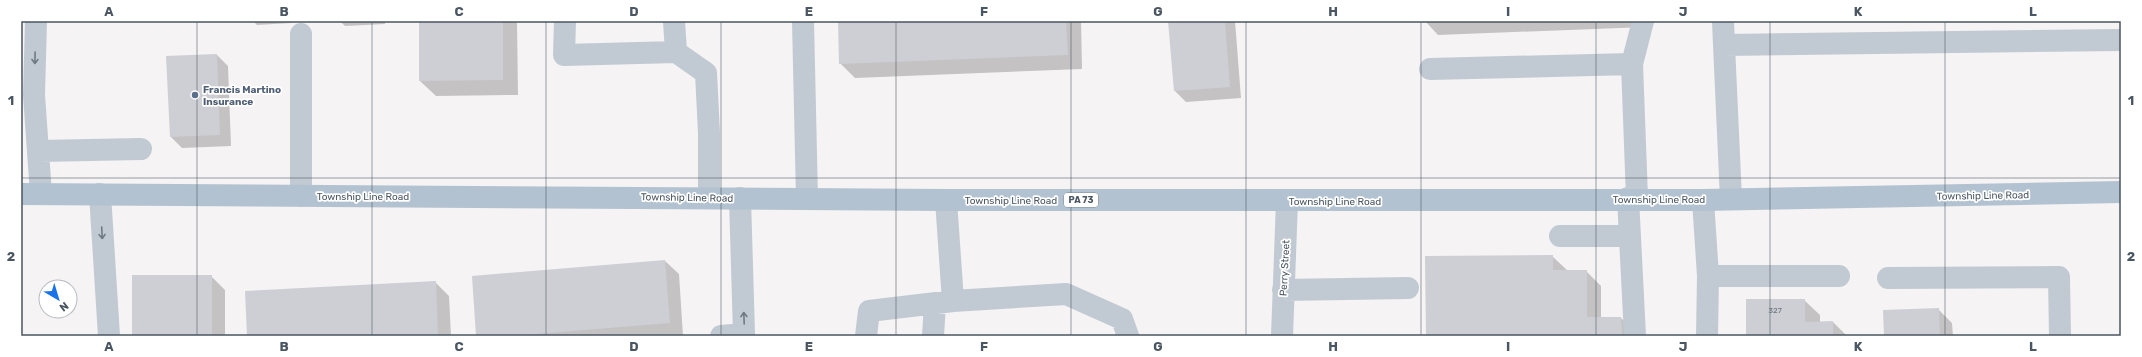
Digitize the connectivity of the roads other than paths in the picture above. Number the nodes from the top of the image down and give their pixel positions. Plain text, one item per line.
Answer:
1 (36, 21) edge
2 (565, 21) edge
3 (674, 21) edge
4 (803, 21) edge
5 (1643, 21) edge
6 (1724, 21) edge
7 (301, 34) dead end
8 (2121, 40) edge
9 (1724, 44) junction
10 (676, 52) junction
11 (1632, 64) junction
12 (1430, 69) dead end
13 (28, 95) edge
14 (141, 149) dead end
15 (38, 151) junction
16 (2121, 192) edge
17 (31, 194) edge
18 (100, 194) junction
19 (301, 196) junction
20 (709, 197) junction
21 (740, 198) junction
22 (1632, 198) junction
23 (807, 199) junction
24 (1732, 199) junction
25 (946, 200) junction
26 (1704, 200) junction
27 (1287, 201) junction
28 (1560, 236) dead end
29 (1630, 236) junction
30 (1708, 276) junction
31 (1839, 276) dead end
32 (1888, 278) dead end
33 (1408, 288) dead end
34 (1283, 290) junction
35 (944, 302) junction
36 (109, 336) edge
37 (721, 336) edge
38 (866, 336) edge
39 (933, 336) edge
40 (1128, 336) edge
41 (1282, 336) edge
42 (1635, 336) edge
43 (1707, 336) edge
44 (2060, 336) edge

1 -> 13 street
2 - 10 street
3 - 10 street
4 - 23 street
5 - 11 street
6 - 9 street
7 - 19 street
8 - 9 street
9 - 24 street
10 - 20 street
11 - 12 street
11 - 22 street
13 - 15 street
14 - 15 street
15 - 17 street
16 - 24 main road, Township Line Road / PA 73
17 - 18 main road, Township Line Road / PA 73
18 - 19 main road, Township Line Road / PA 73
18 -> 36 street
19 - 20 main road, Township Line Road / PA 73
20 - 21 main road, Township Line Road / PA 73
21 - 23 main road, Township Line Road / PA 73
37 -> 21 street
22 - 26 main road, Township Line Road / PA 73
22 - 27 main road, Township Line Road / PA 73
22 - 29 street
23 - 25 main road, Township Line Road / PA 73
24 - 26 main road, Township Line Road / PA 73
25 - 27 main road, Township Line Road / PA 73
25 - 35 street
26 - 30 street
27 - 34 street, Perry Street
28 - 29 street
29 - 42 street
30 - 31 street
30 - 43 street
32 - 44 street
33 - 34 street
34 - 41 street, Perry Street
35 - 38 street
35 - 39 street
35 - 40 street

